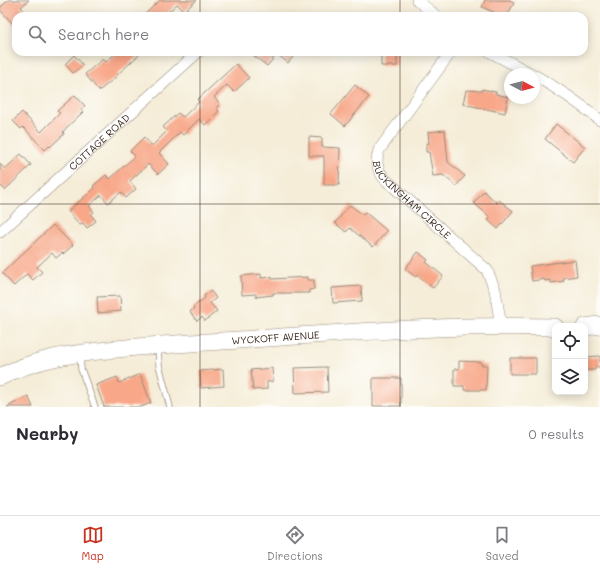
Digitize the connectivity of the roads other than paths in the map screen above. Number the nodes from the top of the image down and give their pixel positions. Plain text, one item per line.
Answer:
1 (417, 0) edge
2 (431, 12) edge
3 (194, 56) edge
4 (448, 56) edge
5 (498, 56) edge
6 (521, 68) edge
7 (540, 78) edge
8 (600, 120) edge
9 (0, 232) edge
10 (501, 326) junction
11 (600, 326) edge
12 (552, 327) edge
13 (588, 327) edge
14 (157, 346) junction
15 (80, 353) junction
16 (0, 377) edge
17 (95, 407) edge
18 (170, 407) edge

1 - 2 street
3 - 9 street, COTTAGE ROAD
4 - 10 street, BUCKINGHAM CIRCLE
5 - 6 street
7 - 8 street
10 - 12 main road, WYCKOFF AVENUE
10 - 14 main road, WYCKOFF AVENUE
11 - 13 main road
14 - 15 main road, WYCKOFF AVENUE
14 - 18 lane
15 - 16 main road, WYCKOFF AVENUE
15 - 17 lane

